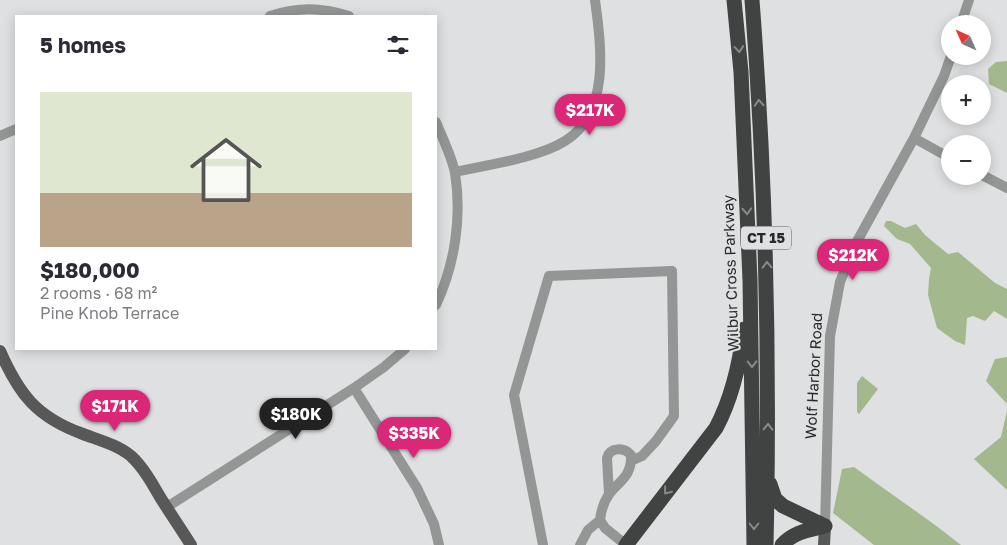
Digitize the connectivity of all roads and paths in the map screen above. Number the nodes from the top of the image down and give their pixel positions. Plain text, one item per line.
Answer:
1 (595, 0) edge
2 (734, 0) edge
3 (752, 0) edge
4 (969, 0) edge
5 (273, 15) edge
6 (345, 15) edge
7 (964, 15) edge
8 (947, 65) edge
9 (437, 125) edge
10 (15, 129) edge
11 (0, 136) edge
12 (914, 138) junction
13 (941, 153) edge
14 (455, 172) junction
15 (991, 180) edge
16 (1007, 188) edge
17 (750, 280) junction
18 (437, 303) edge
19 (403, 350) edge
20 (0, 351) edge
21 (354, 388) junction
22 (631, 461) junction
23 (768, 476) junction
24 (610, 494) junction
25 (167, 507) junction
26 (600, 520) junction
27 (825, 526) junction
28 (191, 545) edge
29 (439, 545) edge
30 (542, 545) edge
31 (580, 545) edge
32 (626, 545) edge
33 (754, 545) edge
34 (766, 545) edge
35 (782, 545) edge
36 (824, 545) edge

1 - 14 street
2 -> 17 highway, Wilbur Cross Parkway / CT 15
23 -> 3 highway, CT 15
4 - 7 street
5 - 6 street
8 - 12 street, Wolf Harbor Road
9 - 14 street
10 - 11 street
12 - 13 street
12 - 27 street, Wolf Harbor Road
14 - 18 street
15 - 16 street
17 -> 32 highway
17 -> 33 highway, Wilbur Cross Parkway / CT 15
19 - 21 street
20 - 25 main road
21 - 25 street
21 - 29 street
22 - 24 street
22 - 24 street
22 - 30 street
23 - 27 highway
23 - 34 highway, CT 15
24 - 26 street
25 - 28 main road
26 - 31 street
26 - 32 street
27 - 35 highway
27 - 36 main road, Wolf Harbor Road

